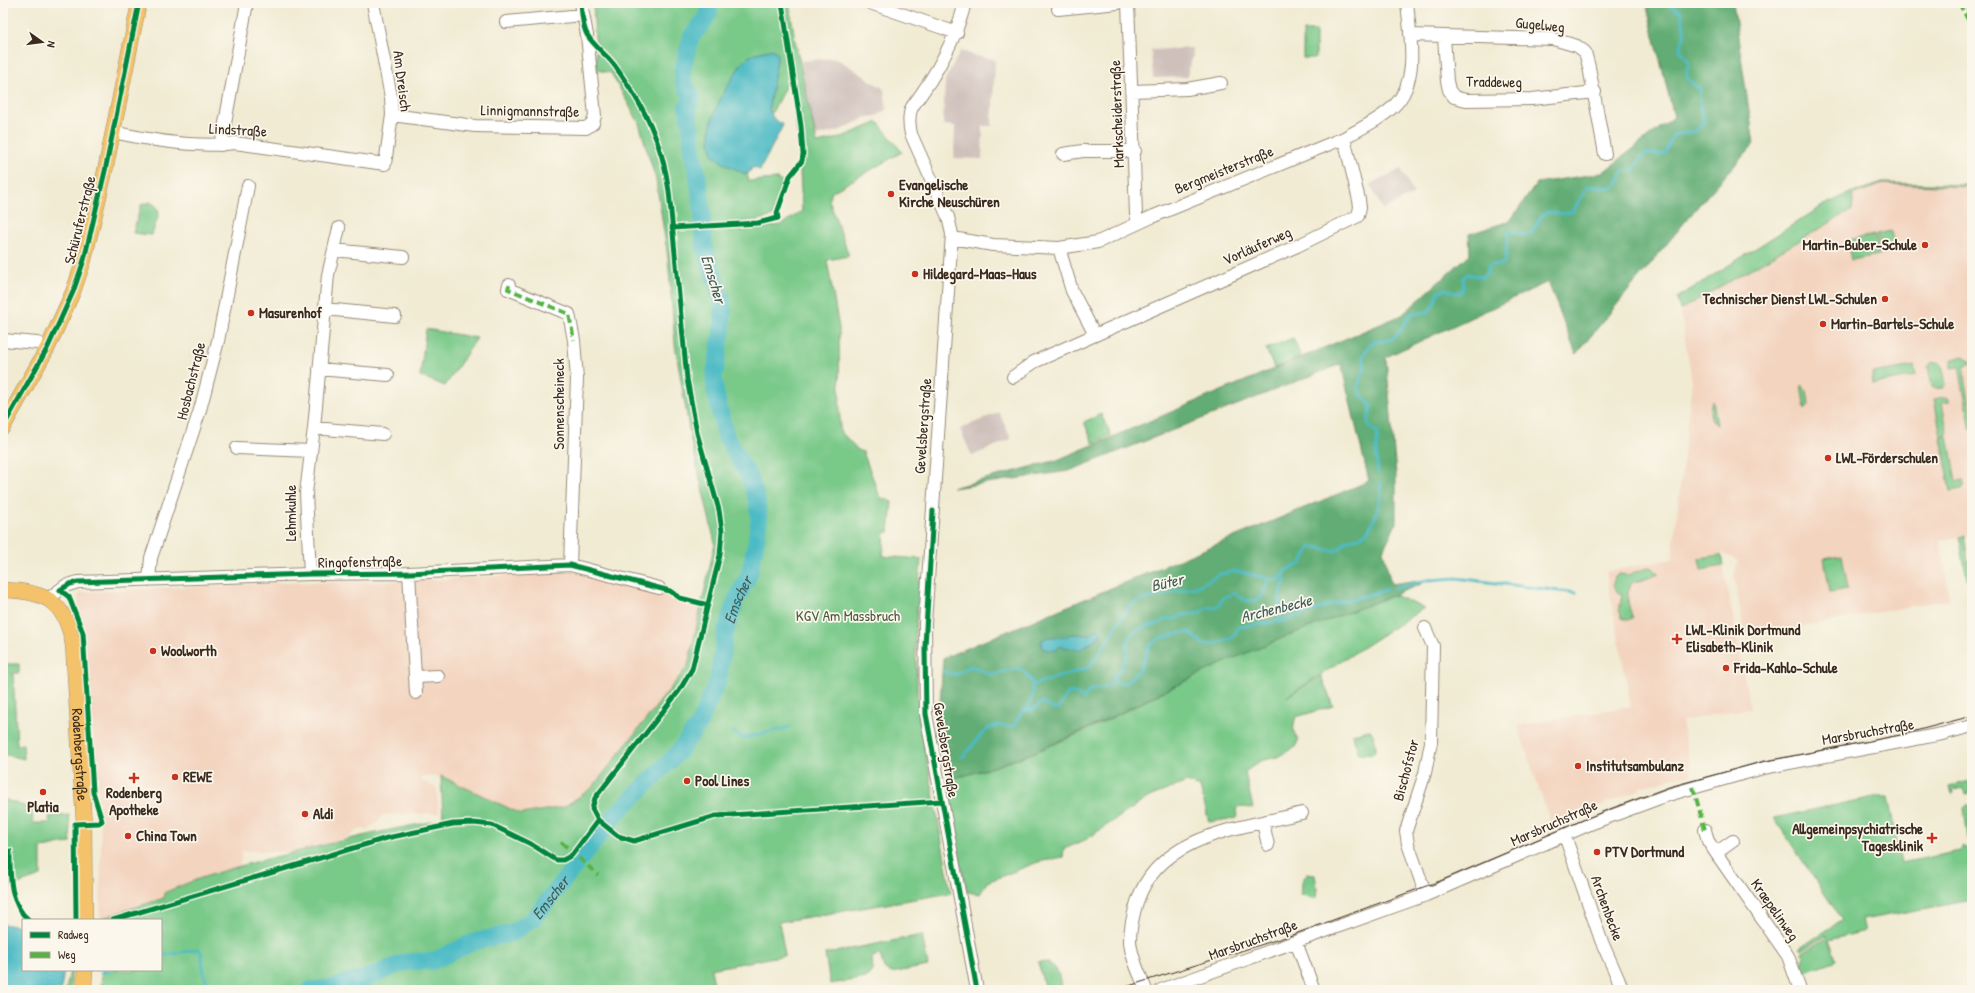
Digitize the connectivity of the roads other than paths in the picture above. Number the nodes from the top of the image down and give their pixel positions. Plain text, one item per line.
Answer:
1 (139, 3) edge
2 (247, 3) edge
3 (373, 3) edge
4 (581, 3) edge
5 (870, 3) edge
6 (965, 3) edge
7 (1118, 3) edge
8 (1128, 3) edge
9 (1407, 3) edge
10 (1058, 9) dead end
11 (583, 15) junction
12 (506, 22) dead end
13 (957, 33) junction
14 (1410, 35) junction
15 (1444, 37) junction
16 (1221, 83) dead end
17 (1132, 91) junction
18 (1595, 92) junction
19 (392, 115) junction
20 (113, 132) junction
21 (1344, 138) junction
22 (221, 145) junction
23 (1134, 151) junction
24 (1063, 154) dead end
25 (1605, 154) dead end
26 (385, 164) joint
27 (248, 186) dead end
28 (1138, 224) junction
29 (339, 228) dead end
30 (952, 238) junction
31 (1059, 248) junction
32 (334, 250) junction
33 (403, 257) dead end
34 (509, 285) dead end
35 (325, 309) junction
36 (395, 316) dead end
37 (1095, 335) junction
38 (3, 340) edge
39 (48, 347) junction
40 (320, 369) junction
41 (388, 375) dead end
42 (1013, 377) dead end
43 (3, 427) edge
44 (314, 428) junction
45 (383, 434) dead end
46 (237, 448) dead end
47 (311, 451) junction
48 (570, 565) junction
49 (409, 573) junction
50 (310, 574) junction
51 (149, 580) junction
52 (659, 588) dead end
53 (3, 590) edge
54 (48, 599) junction
55 (1425, 628) dead end
56 (438, 676) dead end
57 (415, 677) junction
58 (416, 693) dead end
59 (1972, 726) edge
60 (1302, 813) dead end
61 (1263, 823) junction
62 (1705, 830) dead end
63 (1565, 836) junction
64 (1733, 841) dead end
65 (1268, 845) dead end
66 (1716, 853) junction
67 (1426, 895) junction
68 (85, 919) edge
69 (1296, 942) junction
70 (84, 971) edge
71 (1183, 986) edge
72 (84, 990) edge
73 (977, 990) edge
74 (1146, 990) edge
75 (1161, 990) edge
76 (1314, 990) edge
77 (1623, 990) edge
78 (1800, 990) edge

1 - 20 main road, Schüruferstraße
2 - 22 street
3 - 19 street, Am Dreisch
4 - 11 street, Linnigmannstraße
5 - 13 street
6 - 13 street, Gevelsbergstraße
7 - 10 street
8 - 17 street, Markscheiderstraße
9 - 14 street, Bergmeisterstraße
11 - 12 street
11 - 19 street, Linnigmannstraße
13 - 30 street, Gevelsbergstraße
14 - 15 street, Gugelweg
14 - 21 street, Bergmeisterstraße
15 - 18 street, Gugelweg
15 - 18 street, Traddeweg
16 - 17 street
17 - 23 street, Markscheiderstraße
18 - 25 street, Gugelweg
19 - 26 street, Am Dreisch
20 - 22 street, Lindstraße
20 - 39 main road, Schüruferstraße
21 - 28 street, Bergmeisterstraße
21 - 37 street, Vorläuferweg
22 - 26 street, Lindstraße
23 - 24 street
23 - 28 street, Markscheiderstraße
27 - 51 street, Hosbachstraße
28 - 31 street, Bergmeisterstraße
29 - 32 street, Lehmkuhle
30 - 31 street, Bergmeisterstraße
30 - 73 street, Gevelsbergstraße
31 - 37 street
32 - 33 street
32 - 35 street, Lehmkuhle
34 - 48 street, Sonnenscheineck
35 - 36 street
35 - 40 street, Lehmkuhle
37 - 42 street, Vorläuferweg
38 - 39 street
39 - 43 main road, Schüruferstraße
40 - 41 street
40 - 44 street, Lehmkuhle
44 - 45 street
44 - 47 street, Lehmkuhle
46 - 47 street
47 - 50 street, Lehmkuhle
48 - 49 street, Ringofenstraße
48 - 52 street, Ringofenstraße
49 - 50 street, Ringofenstraße
49 - 57 street, Ringofenstraße
50 - 51 street, Ringofenstraße
51 - 54 street, Ringofenstraße
53 - 54 main road
54 - 68 main road, Rodenbergstraße
55 - 67 street, Bischofstor
56 - 57 street
57 - 58 street, Ringofenstraße
59 - 63 street, Marsbruchstraße
60 - 61 street
61 - 65 street
61 - 74 street
62 - 66 street, Kraepelinweg
63 - 67 street, Marsbruchstraße
63 - 77 street, Archenbecke
64 - 66 street
66 - 78 street, Kraepelinweg
67 - 69 street, Marsbruchstraße
69 - 71 street, Marsbruchstraße
69 - 76 street
70 - 72 main road
71 - 75 street, Marsbruchstraße

